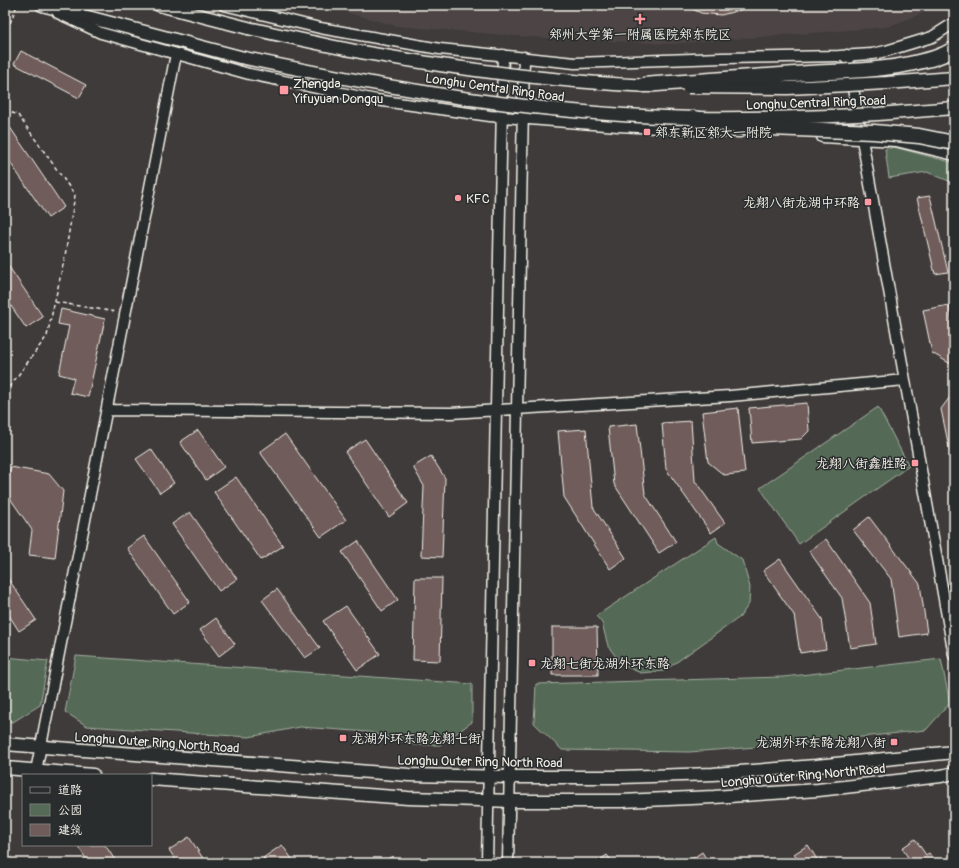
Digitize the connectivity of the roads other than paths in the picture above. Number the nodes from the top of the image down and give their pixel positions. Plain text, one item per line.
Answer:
1 (41, 5) edge
2 (159, 5) edge
3 (224, 5) edge
4 (954, 23) edge
5 (954, 49) edge
6 (176, 54) junction
7 (503, 55) junction
8 (847, 55) junction
9 (524, 58) junction
10 (954, 78) edge
11 (643, 85) junction
12 (954, 108) edge
13 (502, 117) junction
14 (523, 118) junction
15 (693, 118) junction
16 (862, 139) junction
17 (954, 143) edge
18 (954, 155) edge
19 (905, 380) junction
20 (517, 409) junction
21 (107, 410) junction
22 (496, 410) junction
23 (954, 655) edge
24 (5, 744) edge
25 (41, 747) junction
26 (954, 752) edge
27 (5, 768) edge
28 (36, 771) junction
29 (954, 773) edge
30 (79, 774) edge
31 (489, 777) junction
32 (510, 777) junction
33 (152, 779) edge
34 (488, 801) junction
35 (510, 801) junction
36 (487, 863) edge
37 (508, 863) edge

1 - 6 street
1 - 15 main road, Longhu Central Ring Road, bridge
2 - 11 main road, Longhu Central Ring Road, bridge
3 - 7 street
4 - 8 street
5 - 11 highway, bridge
6 - 13 street
6 - 21 street
7 - 9 street
7 - 13 street
8 - 9 street
8 - 16 street
9 - 14 street
10 - 11 main road, Longhu Central Ring Road, bridge
12 - 15 main road, Longhu Central Ring Road, bridge
13 - 14 street
13 - 22 street
14 - 16 street
14 - 20 street
15 - 17 highway, bridge
16 - 18 street
16 - 19 street
19 - 20 street
19 - 23 street
20 - 22 street
20 - 32 street
21 - 22 street
21 - 25 street
22 - 31 street
24 - 25 main road, Longhu Outer Ring North Road
25 - 28 street
25 - 31 main road, Longhu Outer Ring North Road
26 - 32 main road, Longhu Outer Ring North Road
27 - 28 main road
28 - 30 main road
29 - 35 main road, Longhu Outer Ring North Road
31 - 32 main road, Longhu Outer Ring North Road
31 - 34 street
32 - 35 street
33 - 34 main road, Longhu Outer Ring North Road
34 - 35 main road, Longhu Outer Ring North Road
34 - 36 street
35 - 37 street

